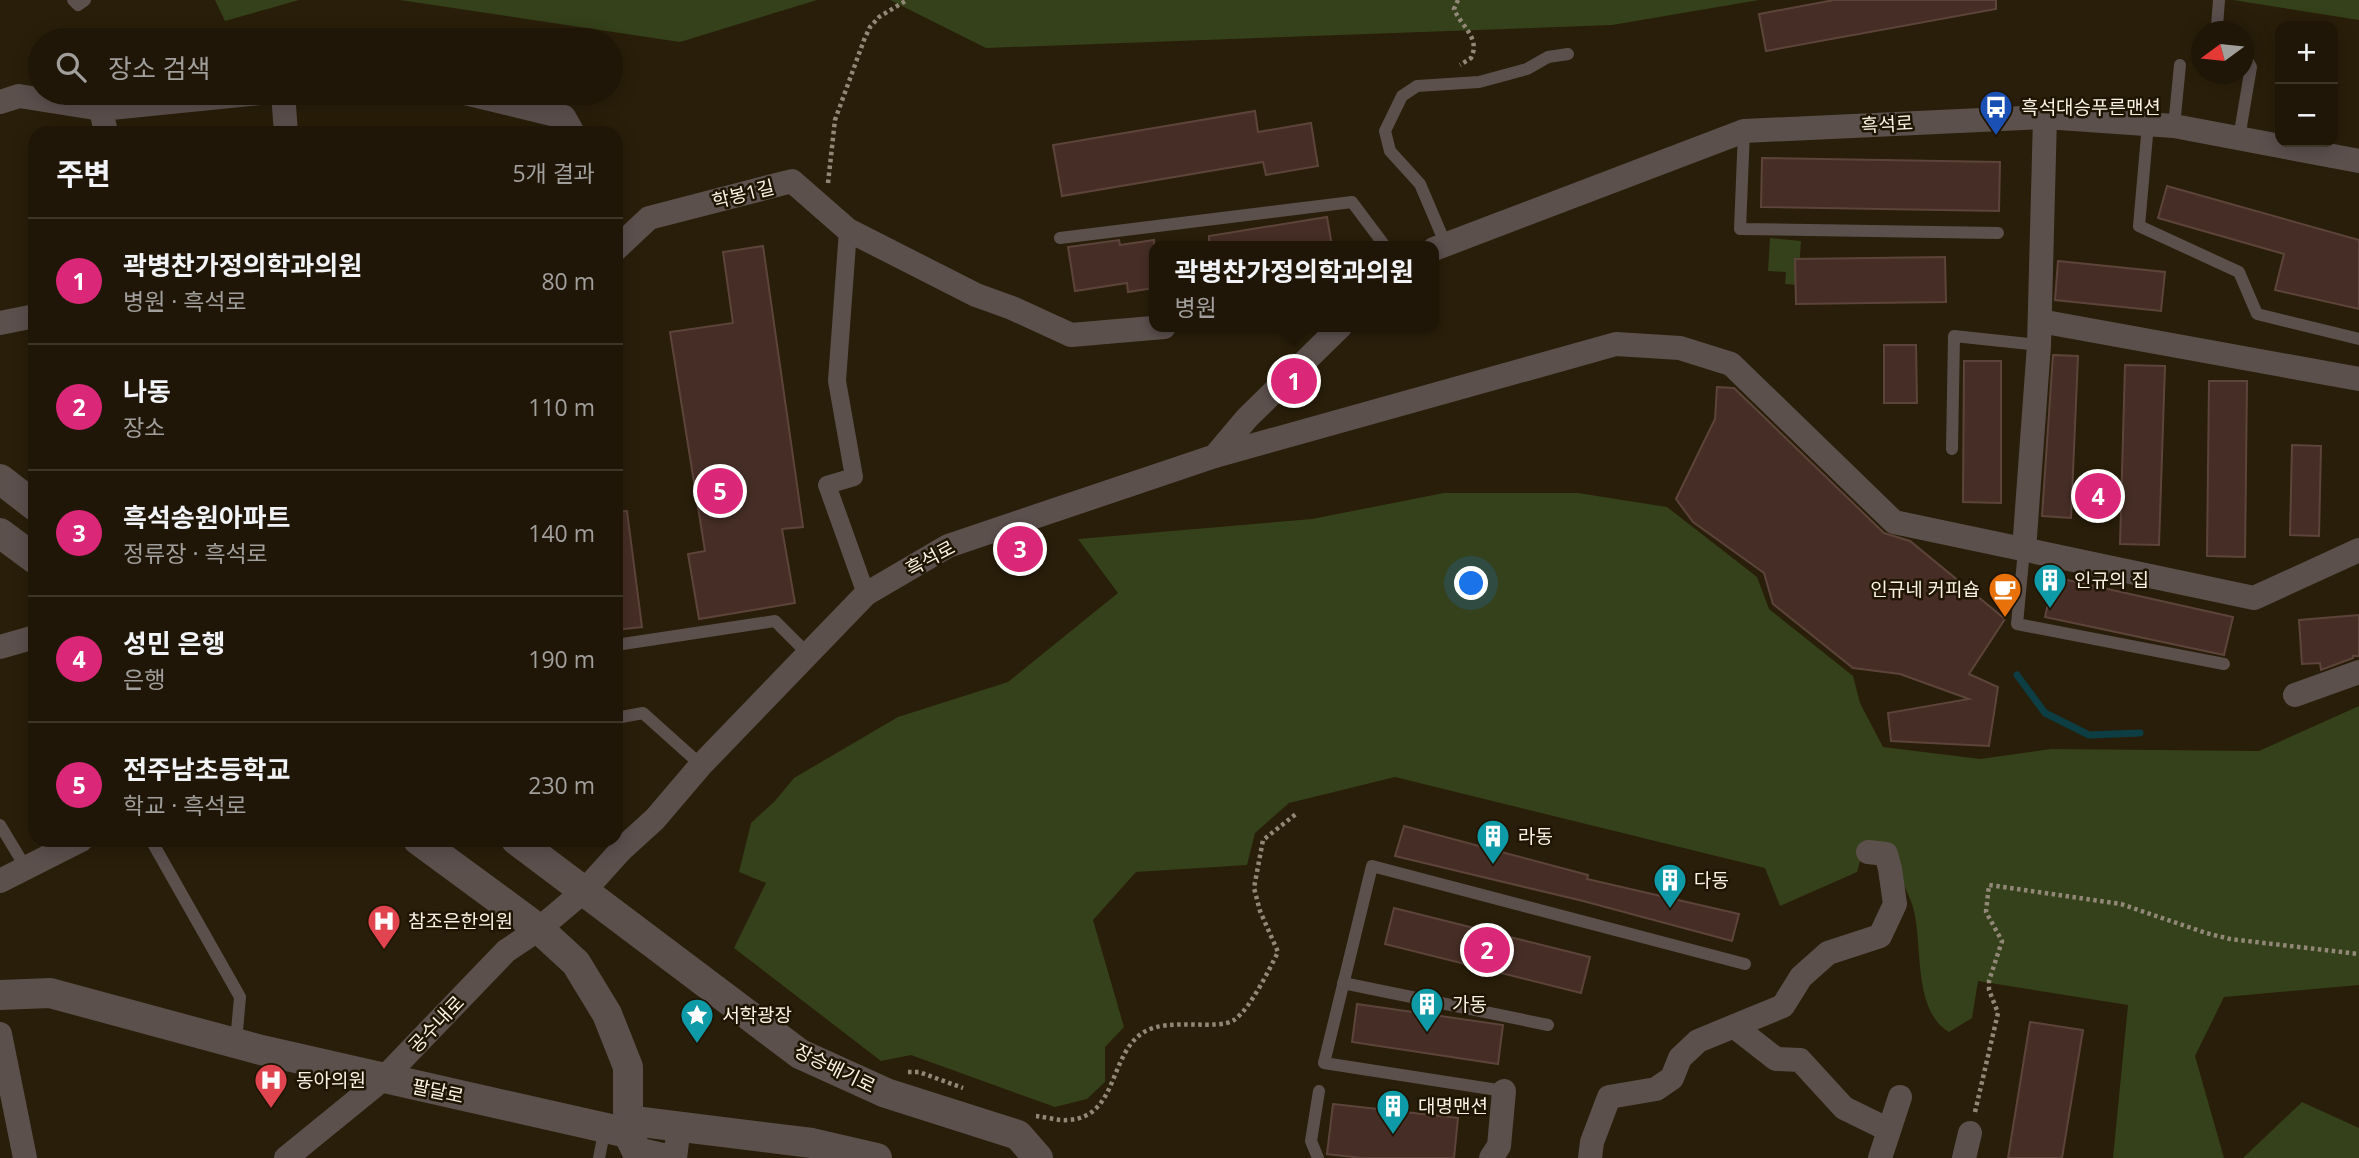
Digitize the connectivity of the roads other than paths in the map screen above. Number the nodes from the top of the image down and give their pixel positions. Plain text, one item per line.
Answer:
1 (73, 0) edge
2 (85, 0) edge
3 (2219, 0) edge
4 (2217, 21) edge
5 (1568, 54) dead end
6 (2180, 65) dead end
7 (2248, 84) edge
8 (28, 99) edge
9 (0, 102) edge
10 (50, 105) edge
11 (193, 105) edge
12 (284, 105) edge
13 (514, 105) edge
14 (2045, 117) junction
15 (104, 121) edge
16 (2148, 124) junction
17 (285, 126) edge
18 (569, 126) edge
19 (2174, 126) junction
20 (1744, 131) junction
21 (2239, 138) junction
22 (2359, 161) edge
23 (848, 230) junction
24 (1998, 233) dead end
25 (1060, 238) dead end
26 (1381, 241) edge
27 (1438, 241) edge
28 (623, 242) edge
29 (1440, 247) edge
30 (0, 323) edge
31 (28, 323) edge
32 (1149, 328) edge
33 (1334, 332) edge
34 (2040, 333) junction
35 (2359, 339) edge
36 (2359, 380) edge
37 (1952, 449) dead end
38 (1215, 456) junction
39 (0, 479) edge
40 (28, 501) edge
41 (0, 533) edge
42 (2024, 550) junction
43 (2359, 550) edge
44 (28, 554) edge
45 (866, 594) junction
46 (28, 639) edge
47 (623, 644) edge
48 (0, 647) edge
49 (808, 654) junction
50 (2224, 664) dead end
51 (2359, 672) edge
52 (2295, 695) dead end
53 (623, 717) edge
54 (701, 765) junction
55 (0, 825) edge
56 (68, 847) edge
57 (155, 847) edge
58 (428, 847) edge
59 (526, 847) edge
60 (1868, 852) dead end
61 (26, 869) junction
62 (0, 881) edge
63 (584, 890) junction
64 (539, 929) junction
65 (1745, 964) dead end
66 (1343, 983) junction
67 (0, 995) edge
68 (1548, 1025) dead end
69 (1735, 1027) junction
70 (0, 1034) edge
71 (236, 1042) junction
72 (383, 1079) junction
73 (1319, 1091) dead end
74 (1504, 1091) joint
75 (1900, 1097) dead end
76 (679, 1126) junction
77 (617, 1130) junction
78 (1889, 1130) junction
79 (1970, 1133) road end
80 (25, 1158) edge
81 (286, 1158) edge
82 (599, 1158) edge
83 (663, 1158) edge
84 (675, 1158) edge
85 (877, 1158) edge
86 (1038, 1158) edge
87 (1318, 1158) edge
88 (1491, 1158) edge
89 (1590, 1158) edge
90 (1880, 1158) edge
91 (1964, 1158) edge

1 - 2 lane
3 - 4 lane
5 - 27 lane
6 - 19 lane
7 - 21 lane
8 - 9 street
10 - 15 street
11 - 15 street
12 - 17 street
13 - 18 street
14 - 16 street, 흑석로
14 - 20 street, 흑석로
14 - 34 street
16 - 19 street, 흑석로
16 - 35 lane
19 - 21 street, 흑석로
20 - 24 lane
20 - 29 street, 흑석로
21 - 22 street, 흑석로
23 - 28 street, 학봉1길
23 - 32 street, 학봉1길
23 - 45 street
25 - 26 lane
30 - 31 street
33 - 38 street
34 - 36 street
34 - 37 lane
34 - 42 street
38 - 42 street, 흑석로
38 - 45 street, 흑석로
39 - 40 street
41 - 44 street
42 - 43 street, 흑석로
42 - 50 lane
45 - 49 street, 흑석로
46 - 48 street
47 - 49 lane
49 - 54 street, 흑석로
51 - 52 street
53 - 54 lane
54 - 63 street, 흑석로
55 - 61 lane
56 - 61 street
57 - 71 lane
58 - 64 street
59 - 63 street, 장승배기로
60 - 69 street
61 - 62 street
63 - 64 street, 공수내로
63 - 86 street, 장승배기로
64 - 72 street, 공수내로
64 - 77 street
65 - 66 lane
66 - 68 lane
66 - 74 lane
67 - 71 street, 팔달로
69 - 78 street
69 - 89 street
70 - 80 street
71 - 72 street, 팔달로
72 - 77 street, 팔달로
72 - 81 street, 공수내로
73 - 87 lane
74 - 88 street
75 - 78 street
76 - 77 street, 팔달로
76 - 84 street
76 - 85 street, 팔달로
77 - 82 lane
77 - 83 street
78 - 90 street
79 - 91 street

